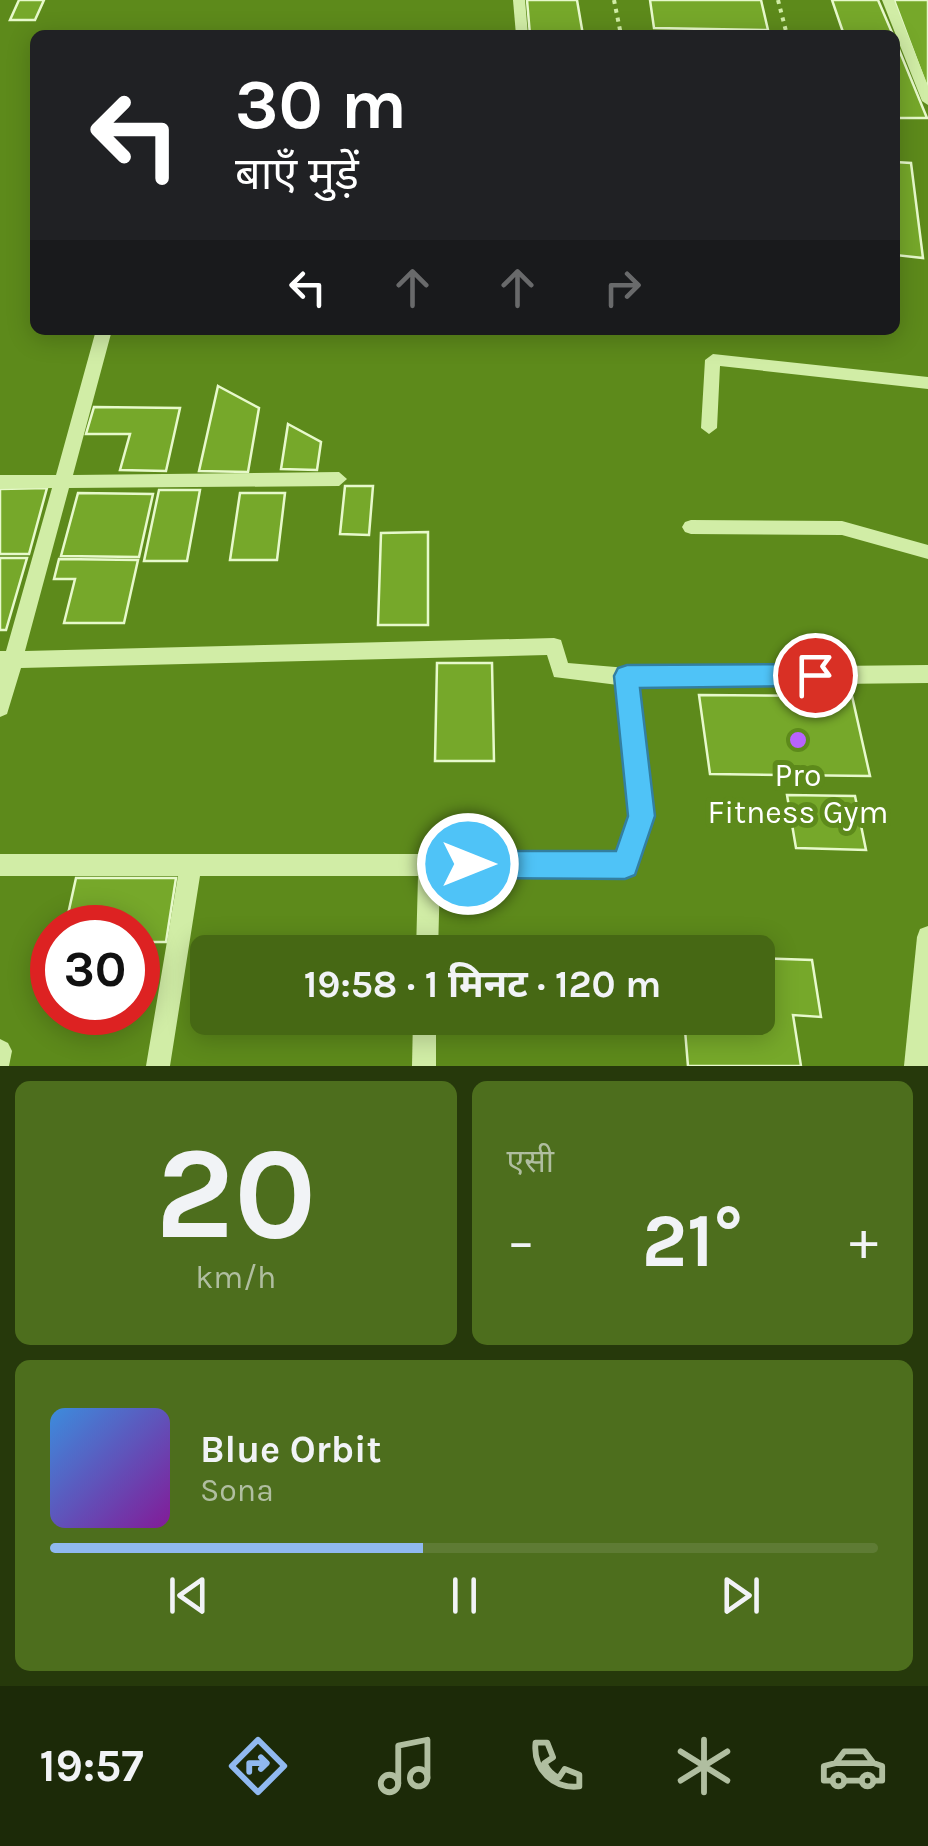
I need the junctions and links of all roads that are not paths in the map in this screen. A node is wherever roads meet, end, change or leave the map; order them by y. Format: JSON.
{"nodes":[{"id":1,"x":519,"y":0,"type":"edge"},
{"id":2,"x":888,"y":0,"type":"edge"},
{"id":3,"x":522,"y":30,"type":"edge"},
{"id":4,"x":900,"y":30,"type":"edge"},
{"id":5,"x":900,"y":30,"type":"edge"},
{"id":6,"x":928,"y":101,"type":"edge"},
{"id":7,"x":103,"y":335,"type":"edge"},
{"id":8,"x":928,"y":384,"type":"edge"},
{"id":9,"x":708,"y":428,"type":"dead end"},
{"id":10,"x":339,"y":479,"type":"dead end"},
{"id":11,"x":0,"y":482,"type":"edge"},
{"id":12,"x":62,"y":483,"type":"junction"},
{"id":13,"x":691,"y":527,"type":"dead end"},
{"id":14,"x":928,"y":552,"type":"edge"},
{"id":15,"x":6,"y":660,"type":"edge"},
{"id":16,"x":928,"y":674,"type":"edge"},
{"id":17,"x":627,"y":676,"type":"junction"},
{"id":18,"x":0,"y":708,"type":"edge"},
{"id":19,"x":192,"y":863,"type":"junction"},
{"id":20,"x":428,"y":864,"type":"junction"},
{"id":21,"x":0,"y":865,"type":"edge"},
{"id":22,"x":427,"y":935,"type":"edge"},
{"id":23,"x":928,"y":937,"type":"edge"},
{"id":24,"x":425,"y":1035,"type":"edge"},
{"id":25,"x":0,"y":1051,"type":"edge"},
{"id":26,"x":0,"y":1059,"type":"edge"},
{"id":27,"x":158,"y":1066,"type":"edge"},
{"id":28,"x":424,"y":1066,"type":"edge"},
{"id":29,"x":916,"y":1066,"type":"edge"}],
"edges":[{"from":1,"to":3,"type":"street"},
{"from":2,"to":4,"type":"street"},
{"from":5,"to":6,"type":"street"},
{"from":7,"to":12,"type":"street"},
{"from":8,"to":9,"type":"street"},
{"from":10,"to":12,"type":"street"},
{"from":11,"to":12,"type":"street"},
{"from":12,"to":15,"type":"street"},
{"from":13,"to":14,"type":"street"},
{"from":15,"to":17,"type":"street"},
{"from":15,"to":18,"type":"street"},
{"from":16,"to":17,"type":"street"},
{"from":17,"to":20,"type":"street"},
{"from":19,"to":20,"type":"street"},
{"from":19,"to":21,"type":"street"},
{"from":19,"to":27,"type":"street"},
{"from":20,"to":22,"type":"street"},
{"from":23,"to":29,"type":"street"},
{"from":24,"to":28,"type":"street"},
{"from":25,"to":26,"type":"street"}]}
